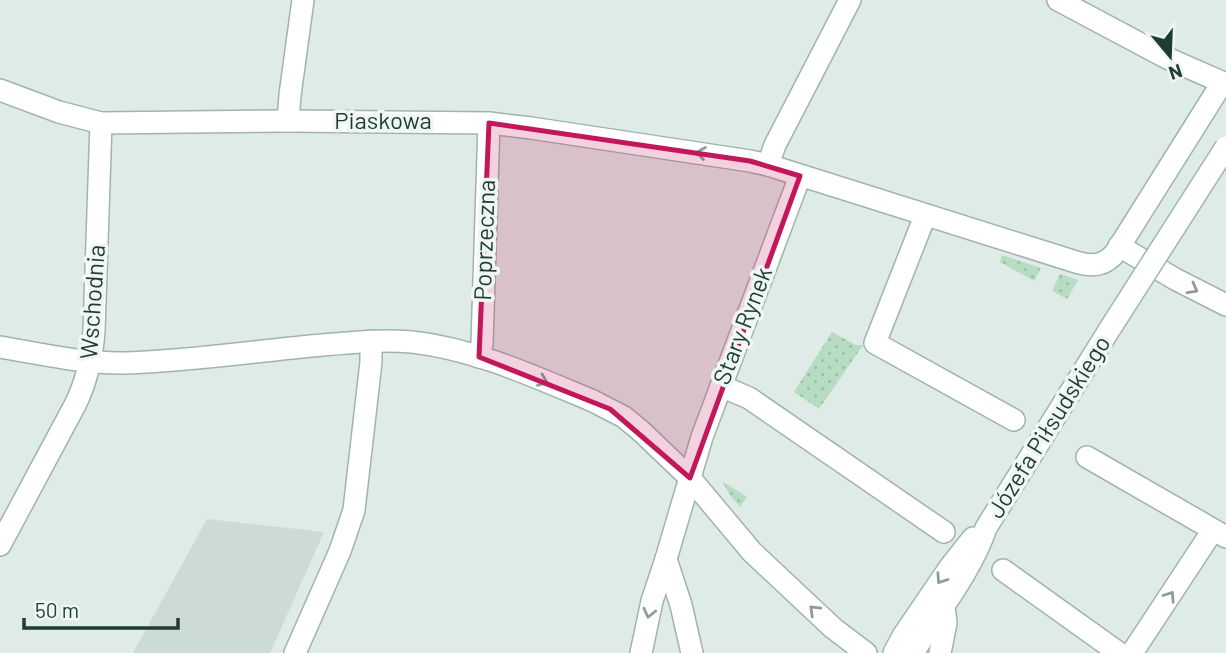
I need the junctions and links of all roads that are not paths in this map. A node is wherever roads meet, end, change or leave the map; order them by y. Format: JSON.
{"nodes":[{"id":1,"x":303,"y":0,"type":"edge"},
{"id":2,"x":850,"y":0,"type":"edge"},
{"id":3,"x":1058,"y":0,"type":"edge"},
{"id":4,"x":1224,"y":84,"type":"edge"},
{"id":5,"x":0,"y":90,"type":"edge"},
{"id":6,"x":288,"y":121,"type":"junction"},
{"id":7,"x":101,"y":122,"type":"junction"},
{"id":8,"x":489,"y":123,"type":"junction"},
{"id":9,"x":1226,"y":147,"type":"edge"},
{"id":10,"x":768,"y":165,"type":"junction"},
{"id":11,"x":800,"y":176,"type":"junction"},
{"id":12,"x":932,"y":218,"type":"junction"},
{"id":13,"x":1119,"y":246,"type":"junction"},
{"id":14,"x":1226,"y":306,"type":"edge"},
{"id":15,"x":370,"y":341,"type":"junction"},
{"id":16,"x":0,"y":347,"type":"edge"},
{"id":17,"x":479,"y":357,"type":"junction"},
{"id":18,"x":91,"y":362,"type":"junction"},
{"id":19,"x":720,"y":386,"type":"junction"},
{"id":20,"x":1014,"y":420,"type":"dead end"},
{"id":21,"x":1087,"y":457,"type":"dead end"},
{"id":22,"x":690,"y":478,"type":"junction"},
{"id":23,"x":986,"y":528,"type":"junction"},
{"id":24,"x":944,"y":532,"type":"dead end"},
{"id":25,"x":1220,"y":533,"type":"edge"},
{"id":26,"x":0,"y":545,"type":"edge"},
{"id":27,"x":666,"y":559,"type":"junction"},
{"id":28,"x":1003,"y":570,"type":"dead end"},
{"id":29,"x":944,"y":606,"type":"junction"},
{"id":30,"x":295,"y":653,"type":"edge"},
{"id":31,"x":641,"y":653,"type":"edge"},
{"id":32,"x":692,"y":653,"type":"edge"},
{"id":33,"x":866,"y":653,"type":"edge"},
{"id":34,"x":894,"y":653,"type":"edge"},
{"id":35,"x":913,"y":653,"type":"edge"},
{"id":36,"x":940,"y":653,"type":"edge"},
{"id":37,"x":1119,"y":653,"type":"edge"},
{"id":38,"x":1132,"y":653,"type":"edge"}],
"edges":[{"from":1,"to":6,"type":"street"},
{"from":2,"to":10,"type":"street"},
{"from":3,"to":4,"type":"street"},
{"from":4,"to":13,"type":"street"},
{"from":5,"to":7,"type":"street","name":"Piaskowa"},
{"from":6,"to":7,"type":"street","name":"Piaskowa"},
{"from":6,"to":8,"type":"street","name":"Piaskowa"},
{"from":7,"to":18,"type":"street","name":"Wschodnia"},
{"from":10,"to":8,"type":"street","name":"Piaskowa","one_way":true},
{"from":8,"to":17,"type":"street","name":"Poprzeczna"},
{"from":9,"to":23,"type":"street","name":"Józefa Piłsudskiego","bridge":true},
{"from":10,"to":11,"type":"street"},
{"from":11,"to":12,"type":"street"},
{"from":11,"to":19,"type":"street","name":"Stary Rynek"},
{"from":12,"to":13,"type":"street"},
{"from":12,"to":20,"type":"street"},
{"from":13,"to":14,"type":"street","one_way":true},
{"from":15,"to":17,"type":"street"},
{"from":15,"to":18,"type":"street"},
{"from":15,"to":30,"type":"street"},
{"from":16,"to":18,"type":"street"},
{"from":17,"to":22,"type":"street","one_way":true},
{"from":18,"to":26,"type":"street","name":"Wschodnia"},
{"from":19,"to":22,"type":"street","name":"Stary Rynek"},
{"from":19,"to":24,"type":"street"},
{"from":21,"to":25,"type":"street"},
{"from":22,"to":27,"type":"street","name":"Stary Rynek"},
{"from":33,"to":22,"type":"street","one_way":true},
{"from":23,"to":29,"type":"street","name":"Józefa Piłsudskiego"},
{"from":23,"to":34,"type":"street","name":"Józefa Piłsudskiego","one_way":true},
{"from":38,"to":25,"type":"street","one_way":true},
{"from":27,"to":31,"type":"street","name":"Stary Rynek","one_way":true},
{"from":27,"to":32,"type":"street"},
{"from":28,"to":37,"type":"street"},
{"from":29,"to":35,"type":"street","name":"Józefa Piłsudskiego"},
{"from":29,"to":36,"type":"street"}]}
